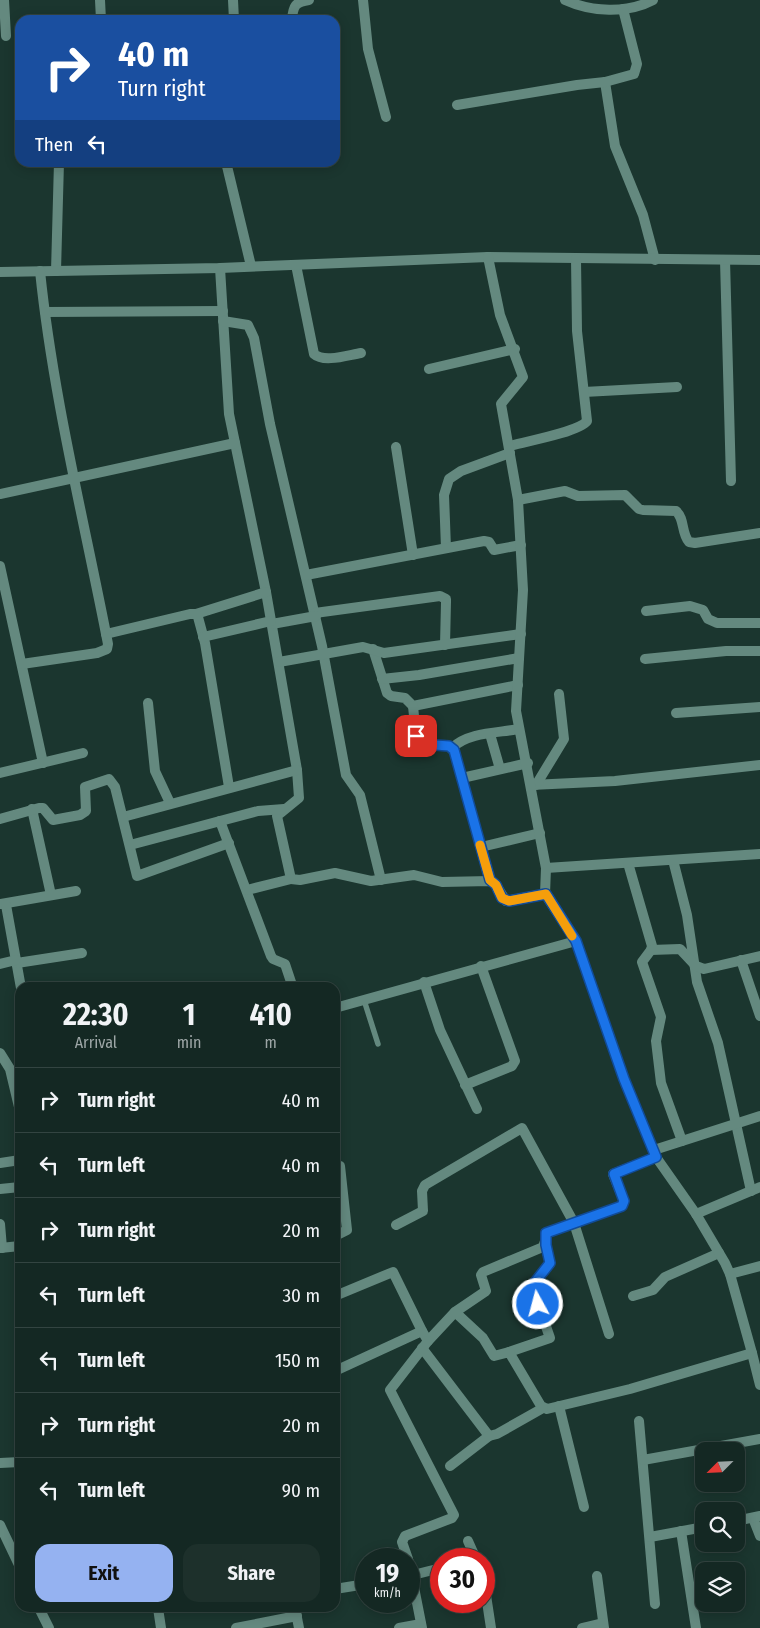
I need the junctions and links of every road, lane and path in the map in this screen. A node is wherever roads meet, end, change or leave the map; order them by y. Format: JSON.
{"nodes":[{"id":1,"x":4,"y":0,"type":"edge"},
{"id":2,"x":100,"y":0,"type":"edge"},
{"id":3,"x":233,"y":0,"type":"edge"},
{"id":4,"x":309,"y":0,"type":"edge"},
{"id":5,"x":363,"y":0,"type":"edge"},
{"id":6,"x":565,"y":0,"type":"edge"},
{"id":7,"x":653,"y":0,"type":"edge"},
{"id":8,"x":623,"y":9,"type":"junction"},
{"id":9,"x":101,"y":15,"type":"edge"},
{"id":10,"x":234,"y":15,"type":"edge"},
{"id":11,"x":293,"y":15,"type":"edge"},
{"id":12,"x":6,"y":36,"type":"dead end"},
{"id":13,"x":605,"y":82,"type":"junction"},
{"id":14,"x":456,"y":105,"type":"dead end"},
{"id":15,"x":386,"y":117,"type":"dead end"},
{"id":16,"x":59,"y":167,"type":"edge"},
{"id":17,"x":227,"y":167,"type":"edge"},
{"id":18,"x":488,"y":257,"type":"junction"},
{"id":19,"x":576,"y":259,"type":"junction"},
{"id":20,"x":655,"y":260,"type":"junction"},
{"id":21,"x":725,"y":260,"type":"junction"},
{"id":22,"x":760,"y":260,"type":"edge"},
{"id":23,"x":0,"y":263,"type":"edge"},
{"id":24,"x":296,"y":265,"type":"junction"},
{"id":25,"x":251,"y":266,"type":"junction"},
{"id":26,"x":220,"y":268,"type":"junction"},
{"id":27,"x":40,"y":271,"type":"junction"},
{"id":28,"x":56,"y":271,"type":"junction"},
{"id":29,"x":0,"y":272,"type":"edge"},
{"id":30,"x":44,"y":312,"type":"junction"},
{"id":31,"x":223,"y":316,"type":"junction"},
{"id":32,"x":515,"y":349,"type":"junction"},
{"id":33,"x":361,"y":353,"type":"dead end"},
{"id":34,"x":429,"y":368,"type":"dead end"},
{"id":35,"x":677,"y":386,"type":"dead end"},
{"id":36,"x":584,"y":392,"type":"junction"},
{"id":37,"x":235,"y":443,"type":"junction"},
{"id":38,"x":396,"y":447,"type":"dead end"},
{"id":39,"x":509,"y":450,"type":"junction"},
{"id":40,"x":74,"y":478,"type":"junction"},
{"id":41,"x":730,"y":481,"type":"dead end"},
{"id":42,"x":0,"y":494,"type":"edge"},
{"id":43,"x":518,"y":500,"type":"junction"},
{"id":44,"x":760,"y":533,"type":"edge"},
{"id":45,"x":521,"y":545,"type":"junction"},
{"id":46,"x":446,"y":548,"type":"junction"},
{"id":47,"x":413,"y":555,"type":"junction"},
{"id":48,"x":0,"y":566,"type":"edge"},
{"id":49,"x":306,"y":575,"type":"junction"},
{"id":50,"x":266,"y":592,"type":"junction"},
{"id":51,"x":646,"y":611,"type":"dead end"},
{"id":52,"x":196,"y":614,"type":"junction"},
{"id":53,"x":315,"y":614,"type":"junction"},
{"id":54,"x":272,"y":623,"type":"junction"},
{"id":55,"x":760,"y":623,"type":"edge"},
{"id":56,"x":106,"y":634,"type":"junction"},
{"id":57,"x":521,"y":634,"type":"junction"},
{"id":58,"x":203,"y":637,"type":"junction"},
{"id":59,"x":445,"y":645,"type":"junction"},
{"id":60,"x":373,"y":649,"type":"junction"},
{"id":61,"x":760,"y":651,"type":"edge"},
{"id":62,"x":324,"y":654,"type":"junction"},
{"id":63,"x":519,"y":658,"type":"junction"},
{"id":64,"x":645,"y":659,"type":"dead end"},
{"id":65,"x":279,"y":662,"type":"junction"},
{"id":66,"x":22,"y":664,"type":"junction"},
{"id":67,"x":382,"y":679,"type":"junction"},
{"id":68,"x":518,"y":685,"type":"junction"},
{"id":69,"x":559,"y":694,"type":"dead end"},
{"id":70,"x":148,"y":703,"type":"dead end"},
{"id":71,"x":413,"y":706,"type":"junction"},
{"id":72,"x":760,"y":707,"type":"edge"},
{"id":73,"x":676,"y":713,"type":"dead end"},
{"id":74,"x":519,"y":729,"type":"junction"},
{"id":75,"x":490,"y":734,"type":"junction"},
{"id":76,"x":452,"y":748,"type":"junction"},
{"id":77,"x":83,"y":754,"type":"dead end"},
{"id":78,"x":43,"y":763,"type":"junction"},
{"id":79,"x":528,"y":763,"type":"junction"},
{"id":80,"x":760,"y":765,"type":"edge"},
{"id":81,"x":500,"y":769,"type":"junction"},
{"id":82,"x":296,"y":770,"type":"junction"},
{"id":83,"x":0,"y":773,"type":"edge"},
{"id":84,"x":462,"y":778,"type":"junction"},
{"id":85,"x":534,"y":785,"type":"junction"},
{"id":86,"x":229,"y":787,"type":"junction"},
{"id":87,"x":170,"y":803,"type":"junction"},
{"id":88,"x":32,"y":809,"type":"junction"},
{"id":89,"x":284,"y":809,"type":"junction"},
{"id":90,"x":122,"y":817,"type":"junction"},
{"id":91,"x":0,"y":819,"type":"edge"},
{"id":92,"x":220,"y":821,"type":"junction"},
{"id":93,"x":540,"y":833,"type":"junction"},
{"id":94,"x":229,"y":843,"type":"junction"},
{"id":95,"x":130,"y":845,"type":"junction"},
{"id":96,"x":481,"y":847,"type":"junction"},
{"id":97,"x":760,"y":854,"type":"edge"},
{"id":98,"x":673,"y":860,"type":"junction"},
{"id":99,"x":628,"y":863,"type":"junction"},
{"id":100,"x":546,"y":868,"type":"junction"},
{"id":101,"x":292,"y":879,"type":"junction"},
{"id":102,"x":381,"y":880,"type":"junction"},
{"id":103,"x":490,"y":880,"type":"junction"},
{"id":104,"x":247,"y":890,"type":"junction"},
{"id":105,"x":76,"y":891,"type":"dead end"},
{"id":106,"x":546,"y":894,"type":"junction"},
{"id":107,"x":51,"y":895,"type":"junction"},
{"id":108,"x":3,"y":904,"type":"edge"},
{"id":109,"x":576,"y":941,"type":"junction"},
{"id":110,"x":652,"y":950,"type":"junction"},
{"id":111,"x":82,"y":953,"type":"dead end"},
{"id":112,"x":760,"y":956,"type":"edge"},
{"id":113,"x":741,"y":960,"type":"junction"},
{"id":114,"x":16,"y":961,"type":"junction"},
{"id":115,"x":0,"y":964,"type":"edge"},
{"id":116,"x":481,"y":966,"type":"junction"},
{"id":117,"x":696,"y":966,"type":"junction"},
{"id":118,"x":20,"y":982,"type":"edge"},
{"id":119,"x":291,"y":982,"type":"edge"},
{"id":120,"x":424,"y":982,"type":"junction"},
{"id":121,"x":364,"y":1000,"type":"junction"},
{"id":122,"x":340,"y":1007,"type":"edge"},
{"id":123,"x":760,"y":1016,"type":"edge"},
{"id":124,"x":378,"y":1044,"type":"dead end"},
{"id":125,"x":0,"y":1053,"type":"edge"},
{"id":126,"x":465,"y":1085,"type":"junction"},
{"id":127,"x":15,"y":1090,"type":"edge"},
{"id":128,"x":477,"y":1109,"type":"dead end"},
{"id":129,"x":760,"y":1116,"type":"edge"},
{"id":130,"x":738,"y":1125,"type":"junction"},
{"id":131,"x":682,"y":1141,"type":"junction"},
{"id":132,"x":655,"y":1153,"type":"junction"},
{"id":133,"x":15,"y":1161,"type":"edge"},
{"id":134,"x":0,"y":1163,"type":"edge"},
{"id":135,"x":340,"y":1166,"type":"dead end"},
{"id":136,"x":15,"y":1187,"type":"edge"},
{"id":137,"x":0,"y":1188,"type":"edge"},
{"id":138,"x":756,"y":1189,"type":"edge"},
{"id":139,"x":696,"y":1214,"type":"junction"},
{"id":140,"x":574,"y":1223,"type":"junction"},
{"id":141,"x":0,"y":1224,"type":"edge"},
{"id":142,"x":396,"y":1225,"type":"dead end"},
{"id":143,"x":340,"y":1234,"type":"edge"},
{"id":144,"x":546,"y":1245,"type":"junction"},
{"id":145,"x":15,"y":1247,"type":"edge"},
{"id":146,"x":1,"y":1248,"type":"edge"},
{"id":147,"x":718,"y":1253,"type":"junction"},
{"id":148,"x":760,"y":1266,"type":"edge"},
{"id":149,"x":730,"y":1274,"type":"junction"},
{"id":150,"x":340,"y":1294,"type":"edge"},
{"id":151,"x":633,"y":1296,"type":"dead end"},
{"id":152,"x":455,"y":1312,"type":"junction"},
{"id":153,"x":422,"y":1331,"type":"junction"},
{"id":154,"x":610,"y":1334,"type":"dead end"},
{"id":155,"x":425,"y":1345,"type":"junction"},
{"id":156,"x":509,"y":1352,"type":"junction"},
{"id":157,"x":752,"y":1353,"type":"junction"},
{"id":158,"x":340,"y":1369,"type":"edge"},
{"id":159,"x":760,"y":1385,"type":"edge"},
{"id":160,"x":559,"y":1406,"type":"junction"},
{"id":161,"x":543,"y":1408,"type":"junction"},
{"id":162,"x":639,"y":1421,"type":"dead end"},
{"id":163,"x":489,"y":1436,"type":"junction"},
{"id":164,"x":760,"y":1439,"type":"edge"},
{"id":165,"x":643,"y":1460,"type":"junction"},
{"id":166,"x":15,"y":1462,"type":"edge"},
{"id":167,"x":0,"y":1464,"type":"edge"},
{"id":168,"x":450,"y":1466,"type":"dead end"},
{"id":169,"x":584,"y":1507,"type":"dead end"},
{"id":170,"x":756,"y":1517,"type":"edge"},
{"id":171,"x":0,"y":1525,"type":"edge"},
{"id":172,"x":695,"y":1529,"type":"edge"},
{"id":173,"x":681,"y":1531,"type":"junction"},
{"id":174,"x":760,"y":1536,"type":"edge"},
{"id":175,"x":650,"y":1537,"type":"junction"},
{"id":176,"x":468,"y":1541,"type":"dead end"},
{"id":177,"x":404,"y":1548,"type":"edge"},
{"id":178,"x":471,"y":1548,"type":"edge"},
{"id":179,"x":15,"y":1556,"type":"edge"},
{"id":180,"x":598,"y":1576,"type":"dead end"},
{"id":181,"x":355,"y":1586,"type":"edge"},
{"id":182,"x":340,"y":1588,"type":"edge"},
{"id":183,"x":655,"y":1604,"type":"dead end"},
{"id":184,"x":41,"y":1612,"type":"edge"},
{"id":185,"x":159,"y":1612,"type":"edge"},
{"id":186,"x":296,"y":1612,"type":"edge"},
{"id":187,"x":419,"y":1613,"type":"edge"},
{"id":188,"x":489,"y":1613,"type":"edge"},
{"id":189,"x":422,"y":1626,"type":"edge"},
{"id":190,"x":604,"y":1626,"type":"edge"},
{"id":191,"x":48,"y":1628,"type":"edge"},
{"id":192,"x":161,"y":1628,"type":"edge"},
{"id":193,"x":236,"y":1628,"type":"edge"},
{"id":194,"x":299,"y":1628,"type":"edge"},
{"id":195,"x":399,"y":1628,"type":"edge"},
{"id":196,"x":491,"y":1628,"type":"edge"},
{"id":197,"x":582,"y":1628,"type":"edge"},
{"id":198,"x":696,"y":1628,"type":"edge"}],
"edges":[{"from":1,"to":12,"type":"street"},
{"from":2,"to":9,"type":"street"},
{"from":3,"to":10,"type":"street"},
{"from":4,"to":11,"type":"street"},
{"from":5,"to":15,"type":"street"},
{"from":6,"to":8,"type":"street"},
{"from":7,"to":8,"type":"street"},
{"from":8,"to":13,"type":"street"},
{"from":13,"to":14,"type":"street"},
{"from":13,"to":20,"type":"street"},
{"from":16,"to":28,"type":"street"},
{"from":17,"to":25,"type":"street"},
{"from":18,"to":19,"type":"street"},
{"from":18,"to":24,"type":"street"},
{"from":18,"to":32,"type":"street"},
{"from":19,"to":20,"type":"street"},
{"from":19,"to":36,"type":"street"},
{"from":20,"to":21,"type":"street"},
{"from":21,"to":22,"type":"street"},
{"from":21,"to":41,"type":"street"},
{"from":23,"to":29,"type":"street"},
{"from":24,"to":25,"type":"street"},
{"from":24,"to":33,"type":"street"},
{"from":25,"to":26,"type":"street"},
{"from":26,"to":28,"type":"street"},
{"from":26,"to":31,"type":"street"},
{"from":27,"to":28,"type":"street"},
{"from":27,"to":29,"type":"street"},
{"from":27,"to":30,"type":"street"},
{"from":30,"to":31,"type":"street"},
{"from":30,"to":40,"type":"street"},
{"from":31,"to":37,"type":"street"},
{"from":31,"to":49,"type":"street"},
{"from":32,"to":34,"type":"street"},
{"from":32,"to":39,"type":"street"},
{"from":35,"to":36,"type":"street"},
{"from":36,"to":39,"type":"street"},
{"from":37,"to":40,"type":"street"},
{"from":37,"to":50,"type":"street"},
{"from":38,"to":47,"type":"street"},
{"from":39,"to":43,"type":"street"},
{"from":39,"to":46,"type":"street"},
{"from":40,"to":42,"type":"street"},
{"from":40,"to":56,"type":"street"},
{"from":43,"to":44,"type":"street"},
{"from":43,"to":45,"type":"street"},
{"from":45,"to":46,"type":"street"},
{"from":45,"to":57,"type":"street"},
{"from":46,"to":47,"type":"street"},
{"from":47,"to":49,"type":"street"},
{"from":48,"to":66,"type":"street"},
{"from":49,"to":53,"type":"street"},
{"from":50,"to":52,"type":"street"},
{"from":50,"to":54,"type":"street"},
{"from":51,"to":55,"type":"street"},
{"from":52,"to":56,"type":"street"},
{"from":52,"to":58,"type":"street"},
{"from":53,"to":54,"type":"street"},
{"from":53,"to":59,"type":"street"},
{"from":53,"to":62,"type":"street"},
{"from":54,"to":58,"type":"street"},
{"from":54,"to":65,"type":"street"},
{"from":56,"to":66,"type":"street"},
{"from":57,"to":59,"type":"street"},
{"from":57,"to":63,"type":"street"},
{"from":58,"to":86,"type":"street"},
{"from":59,"to":60,"type":"street"},
{"from":60,"to":62,"type":"street"},
{"from":60,"to":67,"type":"street"},
{"from":61,"to":64,"type":"street"},
{"from":62,"to":65,"type":"street"},
{"from":62,"to":102,"type":"street"},
{"from":63,"to":67,"type":"street"},
{"from":63,"to":68,"type":"street"},
{"from":65,"to":82,"type":"street"},
{"from":66,"to":78,"type":"street"},
{"from":67,"to":71,"type":"street"},
{"from":68,"to":71,"type":"street"},
{"from":68,"to":74,"type":"street"},
{"from":69,"to":85,"type":"street"},
{"from":70,"to":87,"type":"street"},
{"from":71,"to":76,"type":"street"},
{"from":72,"to":73,"type":"street"},
{"from":74,"to":75,"type":"street"},
{"from":74,"to":79,"type":"street"},
{"from":75,"to":76,"type":"street"},
{"from":75,"to":81,"type":"street"},
{"from":76,"to":84,"type":"street"},
{"from":77,"to":78,"type":"street"},
{"from":78,"to":83,"type":"street"},
{"from":79,"to":81,"type":"street"},
{"from":79,"to":85,"type":"street"},
{"from":80,"to":85,"type":"street"},
{"from":81,"to":84,"type":"street"},
{"from":82,"to":86,"type":"street"},
{"from":82,"to":89,"type":"street"},
{"from":84,"to":96,"type":"street"},
{"from":85,"to":93,"type":"street"},
{"from":86,"to":87,"type":"street"},
{"from":87,"to":90,"type":"street"},
{"from":88,"to":90,"type":"street"},
{"from":88,"to":91,"type":"street"},
{"from":88,"to":107,"type":"street"},
{"from":89,"to":92,"type":"street"},
{"from":89,"to":101,"type":"street"},
{"from":90,"to":95,"type":"street"},
{"from":92,"to":94,"type":"street"},
{"from":92,"to":95,"type":"street"},
{"from":93,"to":96,"type":"street"},
{"from":93,"to":100,"type":"street"},
{"from":94,"to":95,"type":"street"},
{"from":94,"to":104,"type":"street"},
{"from":96,"to":103,"type":"street"},
{"from":97,"to":98,"type":"street"},
{"from":98,"to":99,"type":"street"},
{"from":98,"to":117,"type":"street"},
{"from":99,"to":100,"type":"street"},
{"from":99,"to":110,"type":"street"},
{"from":100,"to":106,"type":"street"},
{"from":101,"to":102,"type":"street"},
{"from":101,"to":104,"type":"street"},
{"from":102,"to":103,"type":"street"},
{"from":103,"to":106,"type":"street"},
{"from":104,"to":119,"type":"street"},
{"from":105,"to":107,"type":"street"},
{"from":106,"to":109,"type":"street"},
{"from":107,"to":108,"type":"street"},
{"from":108,"to":114,"type":"street"},
{"from":109,"to":116,"type":"street"},
{"from":109,"to":132,"type":"street"},
{"from":110,"to":117,"type":"street"},
{"from":110,"to":131,"type":"street"},
{"from":111,"to":114,"type":"street"},
{"from":112,"to":113,"type":"street"},
{"from":113,"to":117,"type":"street"},
{"from":113,"to":123,"type":"street"},
{"from":114,"to":115,"type":"street"},
{"from":114,"to":118,"type":"street"},
{"from":116,"to":120,"type":"street"},
{"from":116,"to":126,"type":"street"},
{"from":117,"to":130,"type":"street"},
{"from":120,"to":121,"type":"street"},
{"from":120,"to":126,"type":"street"},
{"from":121,"to":122,"type":"street"},
{"from":121,"to":124,"type":"lane"},
{"from":125,"to":127,"type":"street"},
{"from":126,"to":128,"type":"street"},
{"from":129,"to":130,"type":"street"},
{"from":130,"to":131,"type":"street"},
{"from":130,"to":138,"type":"street"},
{"from":131,"to":132,"type":"street"},
{"from":132,"to":139,"type":"street"},
{"from":132,"to":140,"type":"street"},
{"from":133,"to":134,"type":"street"},
{"from":135,"to":143,"type":"street"},
{"from":136,"to":137,"type":"street"},
{"from":138,"to":139,"type":"street"},
{"from":139,"to":147,"type":"street"},
{"from":140,"to":142,"type":"street"},
{"from":140,"to":144,"type":"street"},
{"from":140,"to":154,"type":"street"},
{"from":141,"to":146,"type":"street"},
{"from":144,"to":152,"type":"street"},
{"from":144,"to":156,"type":"street"},
{"from":145,"to":146,"type":"street"},
{"from":147,"to":149,"type":"street"},
{"from":147,"to":151,"type":"street"},
{"from":148,"to":149,"type":"street"},
{"from":149,"to":157,"type":"street"},
{"from":150,"to":153,"type":"street"},
{"from":152,"to":155,"type":"street"},
{"from":152,"to":156,"type":"street"},
{"from":153,"to":155,"type":"street"},
{"from":153,"to":158,"type":"street"},
{"from":155,"to":163,"type":"street"},
{"from":155,"to":177,"type":"street"},
{"from":156,"to":161,"type":"street"},
{"from":157,"to":159,"type":"street"},
{"from":157,"to":160,"type":"street"},
{"from":160,"to":161,"type":"street"},
{"from":160,"to":169,"type":"street"},
{"from":161,"to":163,"type":"street"},
{"from":162,"to":165,"type":"street"},
{"from":163,"to":168,"type":"street"},
{"from":164,"to":165,"type":"street"},
{"from":165,"to":175,"type":"street"},
{"from":166,"to":167,"type":"street"},
{"from":170,"to":174,"type":"street"},
{"from":171,"to":179,"type":"street"},
{"from":172,"to":173,"type":"street"},
{"from":173,"to":175,"type":"street"},
{"from":173,"to":198,"type":"street"},
{"from":175,"to":183,"type":"street"},
{"from":176,"to":178,"type":"street"},
{"from":180,"to":190,"type":"street"},
{"from":181,"to":182,"type":"street"},
{"from":184,"to":191,"type":"street"},
{"from":185,"to":192,"type":"street"},
{"from":186,"to":193,"type":"street"},
{"from":186,"to":194,"type":"street"},
{"from":187,"to":189,"type":"street"},
{"from":188,"to":196,"type":"street"},
{"from":189,"to":195,"type":"street"},
{"from":190,"to":197,"type":"street"}]}
